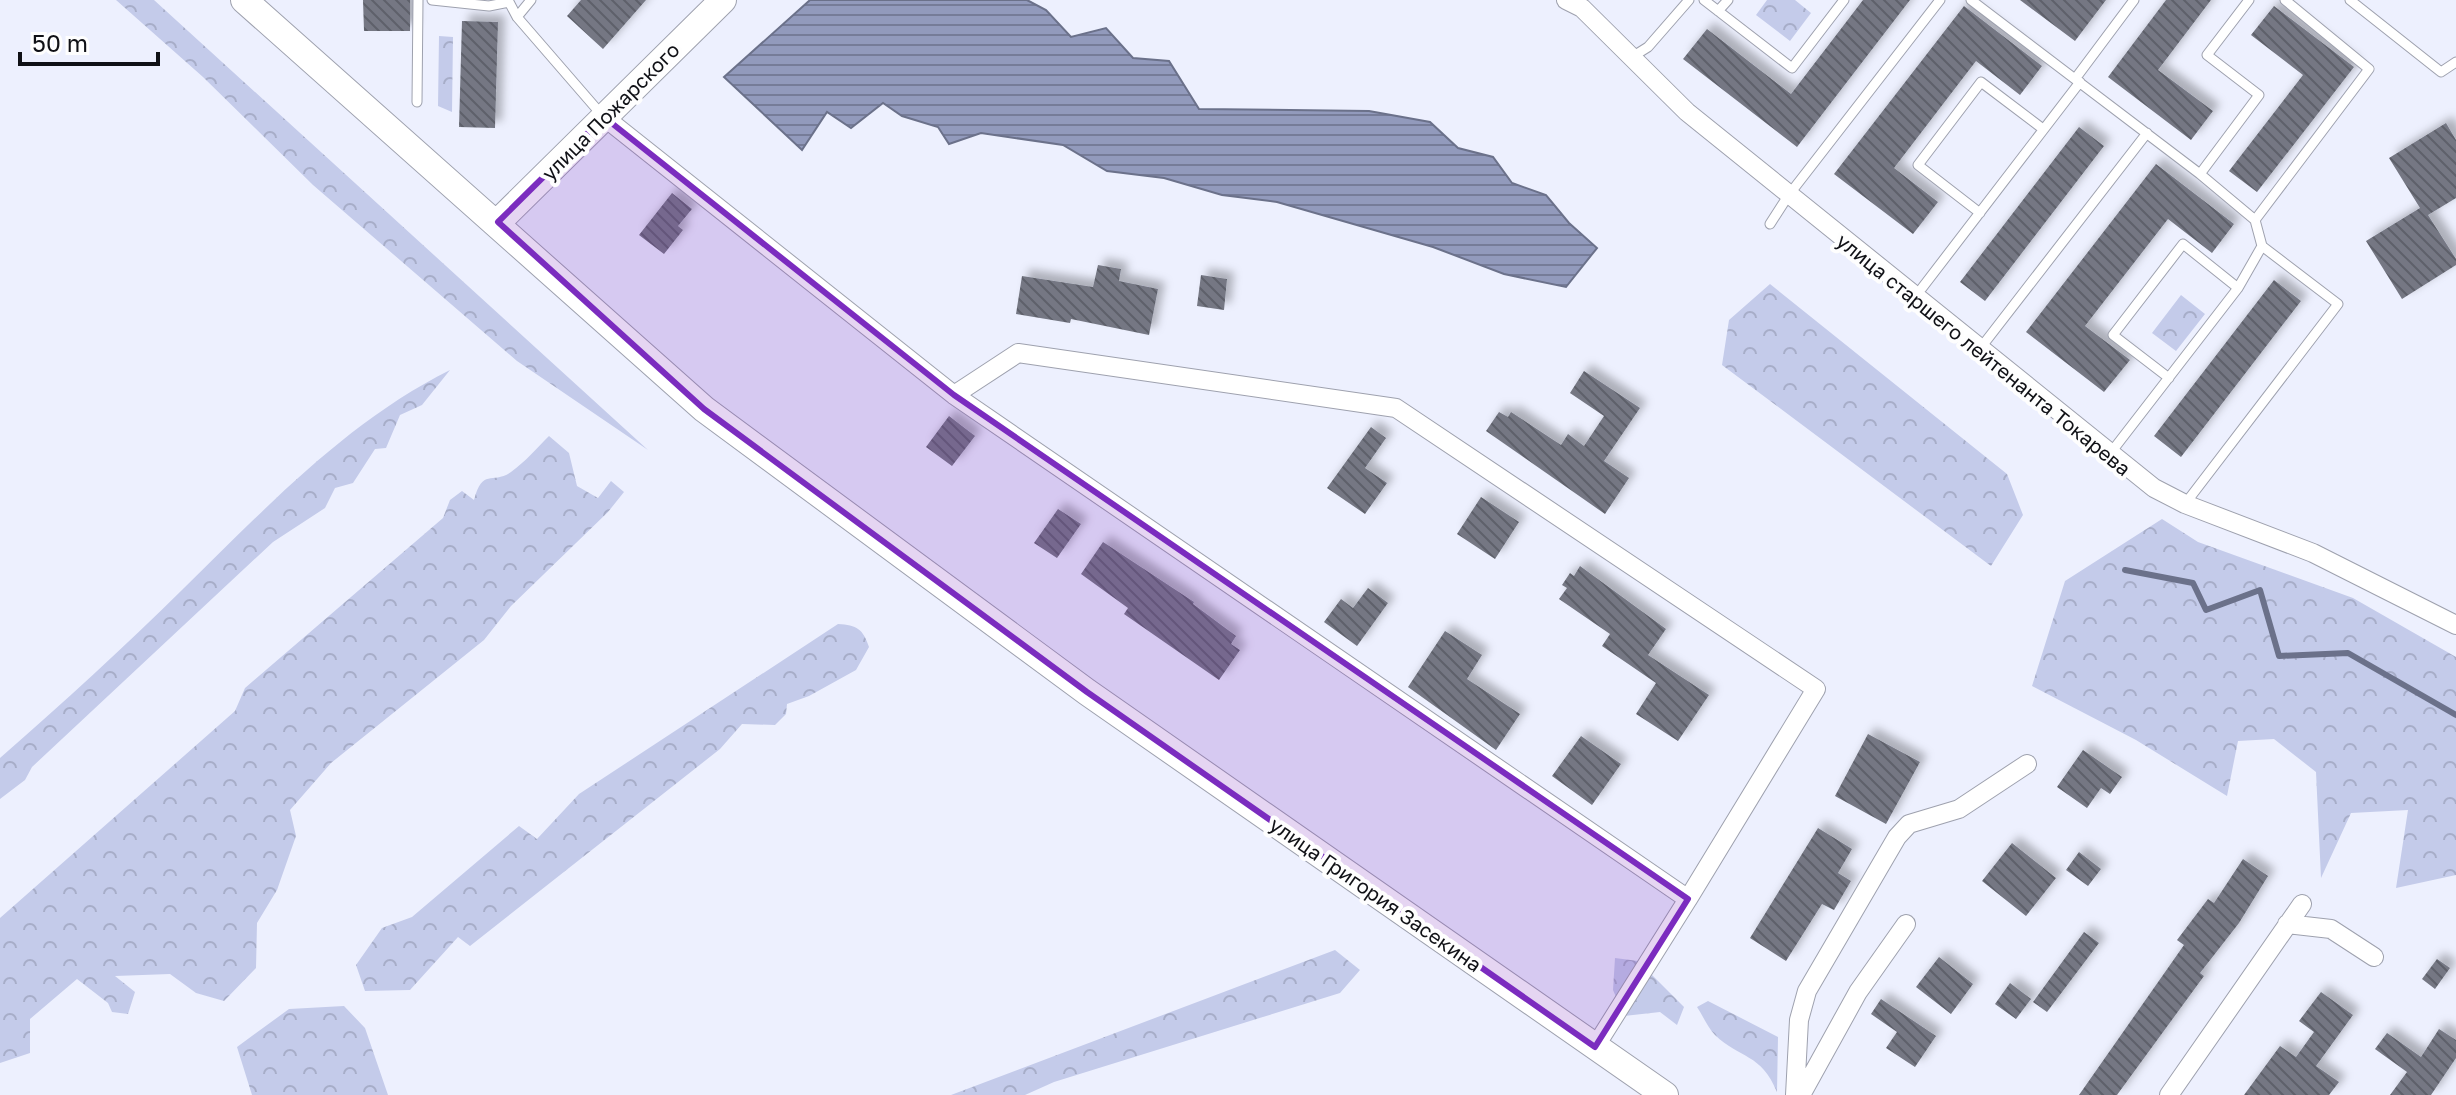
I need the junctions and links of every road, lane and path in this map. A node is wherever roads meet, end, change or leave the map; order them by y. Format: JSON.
{"nodes":[{"id":1,"x":244,"y":0,"type":"edge"},
{"id":2,"x":418,"y":0,"type":"edge"},
{"id":3,"x":432,"y":0,"type":"edge"},
{"id":4,"x":531,"y":0,"type":"edge"},
{"id":5,"x":723,"y":0,"type":"edge"},
{"id":6,"x":1689,"y":0,"type":"edge"},
{"id":7,"x":1704,"y":0,"type":"edge"},
{"id":8,"x":1728,"y":0,"type":"edge"},
{"id":9,"x":1844,"y":0,"type":"edge"},
{"id":10,"x":1940,"y":0,"type":"edge"},
{"id":11,"x":1971,"y":0,"type":"edge"},
{"id":12,"x":2134,"y":0,"type":"edge"},
{"id":13,"x":2249,"y":0,"type":"edge"},
{"id":14,"x":2285,"y":0,"type":"edge"},
{"id":15,"x":2350,"y":0,"type":"edge"},
{"id":16,"x":508,"y":1,"type":"edge"},
{"id":17,"x":1580,"y":3,"type":"edge"},
{"id":18,"x":1718,"y":11,"type":"junction"},
{"id":19,"x":517,"y":17,"type":"junction"},
{"id":20,"x":1632,"y":57,"type":"junction"},
{"id":21,"x":2456,"y":62,"type":"edge"},
{"id":22,"x":2077,"y":80,"type":"junction"},
{"id":23,"x":417,"y":102,"type":"dead end"},
{"id":24,"x":604,"y":117,"type":"junction"},
{"id":25,"x":2043,"y":129,"type":"junction"},
{"id":26,"x":2147,"y":133,"type":"junction"},
{"id":27,"x":2200,"y":174,"type":"junction"},
{"id":28,"x":1788,"y":196,"type":"junction"},
{"id":29,"x":1980,"y":213,"type":"junction"},
{"id":30,"x":2255,"y":220,"type":"junction"},
{"id":31,"x":498,"y":222,"type":"junction"},
{"id":32,"x":1770,"y":224,"type":"dead end"},
{"id":33,"x":2262,"y":246,"type":"junction"},
{"id":34,"x":1922,"y":288,"type":"dead end"},
{"id":35,"x":2238,"y":288,"type":"junction"},
{"id":36,"x":1979,"y":350,"type":"junction"},
{"id":37,"x":2169,"y":378,"type":"junction"},
{"id":38,"x":954,"y":395,"type":"junction"},
{"id":39,"x":2109,"y":455,"type":"junction"},
{"id":40,"x":2182,"y":498,"type":"junction"},
{"id":41,"x":2456,"y":625,"type":"edge"},
{"id":42,"x":2027,"y":764,"type":"dead end"},
{"id":43,"x":1688,"y":899,"type":"junction"},
{"id":44,"x":2302,"y":904,"type":"dead end"},
{"id":45,"x":1906,"y":924,"type":"dead end"},
{"id":46,"x":2287,"y":924,"type":"junction"},
{"id":47,"x":2374,"y":957,"type":"dead end"},
{"id":48,"x":1595,"y":1047,"type":"junction"},
{"id":49,"x":1665,"y":1095,"type":"edge"},
{"id":50,"x":1795,"y":1095,"type":"edge"},
{"id":51,"x":1801,"y":1095,"type":"edge"},
{"id":52,"x":2169,"y":1095,"type":"edge"}],
"edges":[{"from":1,"to":31,"type":"main road","name":"улица Григория Засекина"},
{"from":2,"to":23,"type":"lane"},
{"from":3,"to":16,"type":"lane"},
{"from":4,"to":19,"type":"lane"},
{"from":5,"to":24,"type":"main road","name":"улица Пожарского"},
{"from":6,"to":20,"type":"lane"},
{"from":7,"to":18,"type":"lane"},
{"from":8,"to":18,"type":"lane"},
{"from":9,"to":18,"type":"lane"},
{"from":10,"to":28,"type":"lane"},
{"from":11,"to":22,"type":"lane"},
{"from":12,"to":22,"type":"lane"},
{"from":13,"to":27,"type":"lane"},
{"from":14,"to":30,"type":"lane"},
{"from":15,"to":21,"type":"lane"},
{"from":16,"to":19,"type":"lane"},
{"from":17,"to":20,"type":"street","name":"улица старшего лейтенанта Токарева"},
{"from":19,"to":24,"type":"lane"},
{"from":20,"to":28,"type":"street","name":"улица старшего лейтенанта Токарева"},
{"from":22,"to":25,"type":"lane"},
{"from":22,"to":26,"type":"lane"},
{"from":24,"to":31,"type":"main road","name":"улица Пожарского"},
{"from":24,"to":38,"type":"street"},
{"from":25,"to":29,"type":"lane"},
{"from":25,"to":29,"type":"lane"},
{"from":26,"to":27,"type":"lane"},
{"from":26,"to":36,"type":"lane"},
{"from":27,"to":30,"type":"lane"},
{"from":28,"to":32,"type":"lane"},
{"from":28,"to":36,"type":"street","name":"улица старшего лейтенанта Токарева"},
{"from":29,"to":34,"type":"lane"},
{"from":30,"to":33,"type":"lane"},
{"from":31,"to":48,"type":"main road","name":"улица Григория Засекина"},
{"from":33,"to":35,"type":"lane"},
{"from":33,"to":40,"type":"lane"},
{"from":35,"to":37,"type":"lane"},
{"from":35,"to":37,"type":"lane"},
{"from":36,"to":39,"type":"street","name":"улица старшего лейтенанта Токарева"},
{"from":37,"to":39,"type":"lane"},
{"from":38,"to":43,"type":"street"},
{"from":38,"to":43,"type":"street"},
{"from":39,"to":40,"type":"street","name":"улица старшего лейтенанта Токарева"},
{"from":40,"to":41,"type":"street","name":"улица старшего лейтенанта Токарева"},
{"from":42,"to":50,"type":"street"},
{"from":43,"to":48,"type":"street"},
{"from":44,"to":46,"type":"street"},
{"from":45,"to":51,"type":"street"},
{"from":46,"to":47,"type":"street"},
{"from":46,"to":52,"type":"street"},
{"from":48,"to":49,"type":"main road","name":"улица Григория Засекина"}]}
